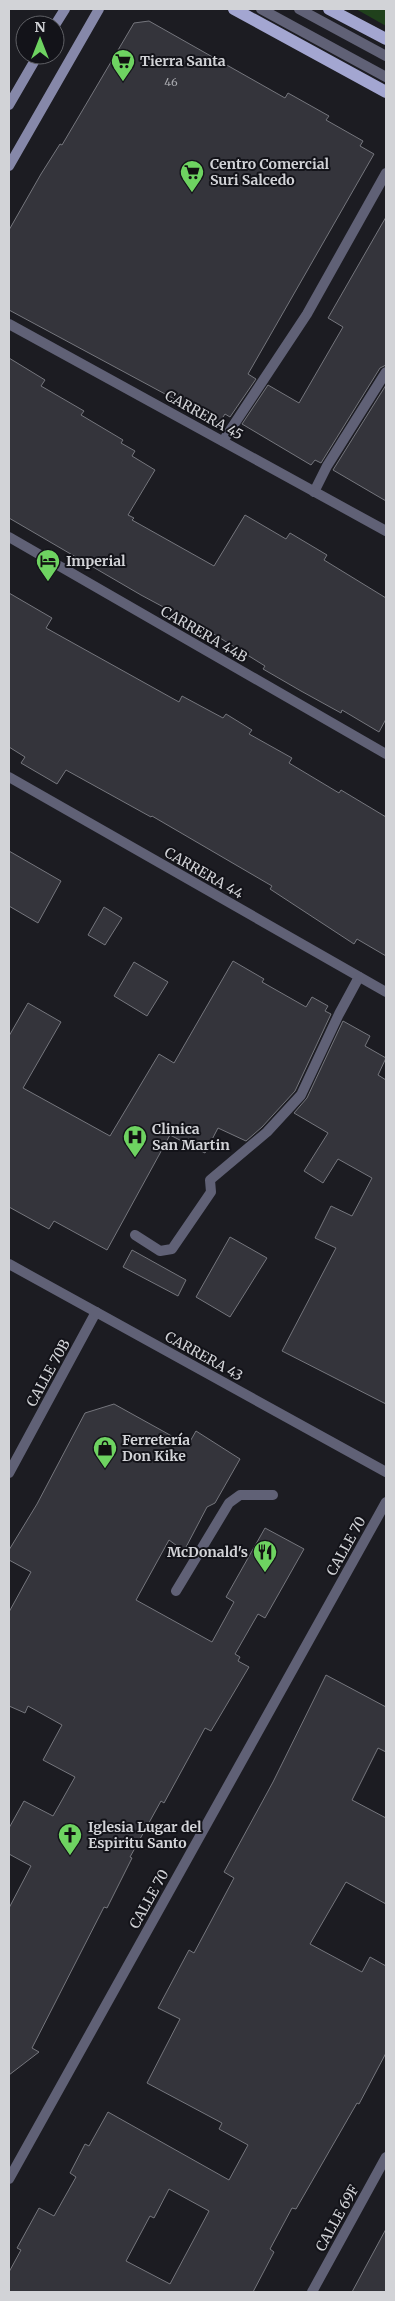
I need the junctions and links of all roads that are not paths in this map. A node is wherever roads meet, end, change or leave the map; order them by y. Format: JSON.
{"nodes":[{"id":1,"x":99,"y":9,"type":"edge"},
{"id":2,"x":234,"y":9,"type":"edge"},
{"id":3,"x":261,"y":9,"type":"edge"},
{"id":4,"x":299,"y":9,"type":"edge"},
{"id":5,"x":329,"y":9,"type":"edge"},
{"id":6,"x":386,"y":39,"type":"edge"},
{"id":7,"x":386,"y":56,"type":"edge"},
{"id":8,"x":32,"y":65,"type":"edge"},
{"id":9,"x":386,"y":78,"type":"edge"},
{"id":10,"x":386,"y":92,"type":"edge"},
{"id":11,"x":9,"y":105,"type":"edge"},
{"id":12,"x":9,"y":166,"type":"edge"},
{"id":13,"x":386,"y":173,"type":"edge"},
{"id":14,"x":9,"y":324,"type":"edge"},
{"id":15,"x":386,"y":372,"type":"edge"},
{"id":16,"x":223,"y":441,"type":"junction"},
{"id":17,"x":314,"y":492,"type":"junction"},
{"id":18,"x":386,"y":531,"type":"edge"},
{"id":19,"x":9,"y":537,"type":"edge"},
{"id":20,"x":386,"y":754,"type":"edge"},
{"id":21,"x":9,"y":777,"type":"edge"},
{"id":22,"x":359,"y":977,"type":"junction"},
{"id":23,"x":386,"y":992,"type":"edge"},
{"id":24,"x":135,"y":1236,"type":"dead end"},
{"id":25,"x":9,"y":1264,"type":"edge"},
{"id":26,"x":96,"y":1312,"type":"junction"},
{"id":27,"x":386,"y":1472,"type":"edge"},
{"id":28,"x":9,"y":1473,"type":"edge"},
{"id":29,"x":273,"y":1495,"type":"dead end"},
{"id":30,"x":386,"y":1502,"type":"edge"},
{"id":31,"x":176,"y":1591,"type":"dead end"},
{"id":32,"x":386,"y":2157,"type":"edge"},
{"id":33,"x":9,"y":2180,"type":"edge"},
{"id":34,"x":312,"y":2292,"type":"edge"}],
"edges":[{"from":1,"to":12,"type":"main road"},
{"from":2,"to":10,"type":"main road"},
{"from":3,"to":9,"type":"street"},
{"from":4,"to":7,"type":"street"},
{"from":5,"to":6,"type":"main road"},
{"from":8,"to":11,"type":"main road"},
{"from":13,"to":16,"type":"street"},
{"from":14,"to":16,"type":"street","name":"CARRERA 45"},
{"from":15,"to":17,"type":"street"},
{"from":16,"to":17,"type":"street","name":"CARRERA 45"},
{"from":17,"to":18,"type":"street","name":"CARRERA 45"},
{"from":19,"to":20,"type":"street","name":"CARRERA 44B"},
{"from":21,"to":22,"type":"street","name":"CARRERA 44"},
{"from":22,"to":23,"type":"street","name":"CARRERA 44"},
{"from":22,"to":24,"type":"street"},
{"from":25,"to":26,"type":"street","name":"CARRERA 43"},
{"from":26,"to":27,"type":"street","name":"CARRERA 43"},
{"from":26,"to":28,"type":"street","name":"CALLE 70B"},
{"from":29,"to":31,"type":"street"},
{"from":30,"to":33,"type":"street","name":"CALLE 70"},
{"from":32,"to":34,"type":"street","name":"CALLE 69F"}]}
